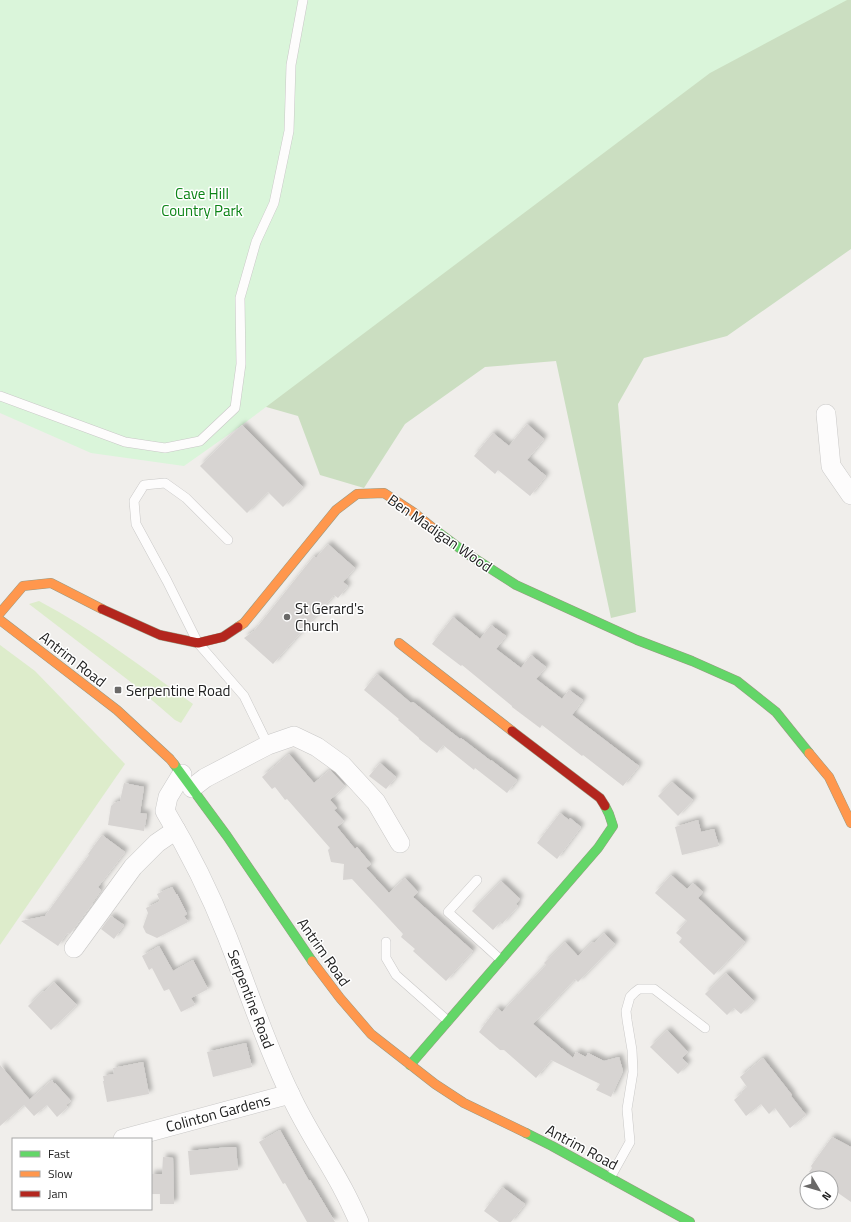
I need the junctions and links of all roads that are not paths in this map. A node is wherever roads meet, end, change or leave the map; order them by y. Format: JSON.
{"nodes":[{"id":1,"x":303,"y":0,"type":"edge"},
{"id":2,"x":0,"y":396,"type":"edge"},
{"id":3,"x":826,"y":414,"type":"dead end"},
{"id":4,"x":851,"y":495,"type":"edge"},
{"id":5,"x":228,"y":540,"type":"dead end"},
{"id":6,"x":0,"y":613,"type":"edge"},
{"id":7,"x":0,"y":620,"type":"edge"},
{"id":8,"x":198,"y":643,"type":"junction"},
{"id":9,"x":398,"y":643,"type":"dead end"},
{"id":10,"x":268,"y":745,"type":"junction"},
{"id":11,"x":187,"y":781,"type":"junction"},
{"id":12,"x":851,"y":823,"type":"edge"},
{"id":13,"x":176,"y":830,"type":"junction"},
{"id":14,"x":400,"y":843,"type":"dead end"},
{"id":15,"x":477,"y":880,"type":"dead end"},
{"id":16,"x":386,"y":942,"type":"dead end"},
{"id":17,"x":74,"y":948,"type":"dead end"},
{"id":18,"x":501,"y":960,"type":"junction"},
{"id":19,"x":448,"y":1021,"type":"junction"},
{"id":20,"x":705,"y":1028,"type":"dead end"},
{"id":21,"x":410,"y":1065,"type":"junction"},
{"id":22,"x":290,"y":1094,"type":"junction"},
{"id":23,"x":127,"y":1138,"type":"edge"},
{"id":24,"x":610,"y":1178,"type":"junction"},
{"id":25,"x":359,"y":1222,"type":"edge"},
{"id":26,"x":690,"y":1222,"type":"edge"}],
"edges":[{"from":1,"to":2,"type":"lane"},
{"from":3,"to":4,"type":"street"},
{"from":5,"to":8,"type":"lane"},
{"from":6,"to":8,"type":"street","name":"Ben Madigan Wood"},
{"from":7,"to":11,"type":"street","name":"Antrim Road"},
{"from":8,"to":10,"type":"lane"},
{"from":8,"to":12,"type":"street","name":"Ben Madigan Wood"},
{"from":9,"to":18,"type":"street"},
{"from":10,"to":11,"type":"street"},
{"from":10,"to":14,"type":"street"},
{"from":11,"to":13,"type":"street","name":"Serpentine Road"},
{"from":11,"to":21,"type":"street","name":"Antrim Road"},
{"from":13,"to":17,"type":"street"},
{"from":13,"to":22,"type":"street","name":"Serpentine Road"},
{"from":15,"to":18,"type":"lane"},
{"from":16,"to":19,"type":"lane"},
{"from":18,"to":19,"type":"street"},
{"from":19,"to":21,"type":"street"},
{"from":20,"to":24,"type":"lane"},
{"from":21,"to":24,"type":"street","name":"Antrim Road"},
{"from":22,"to":23,"type":"street","name":"Colinton Gardens"},
{"from":22,"to":25,"type":"street","name":"Serpentine Road"},
{"from":24,"to":26,"type":"street","name":"Antrim Road"}]}
